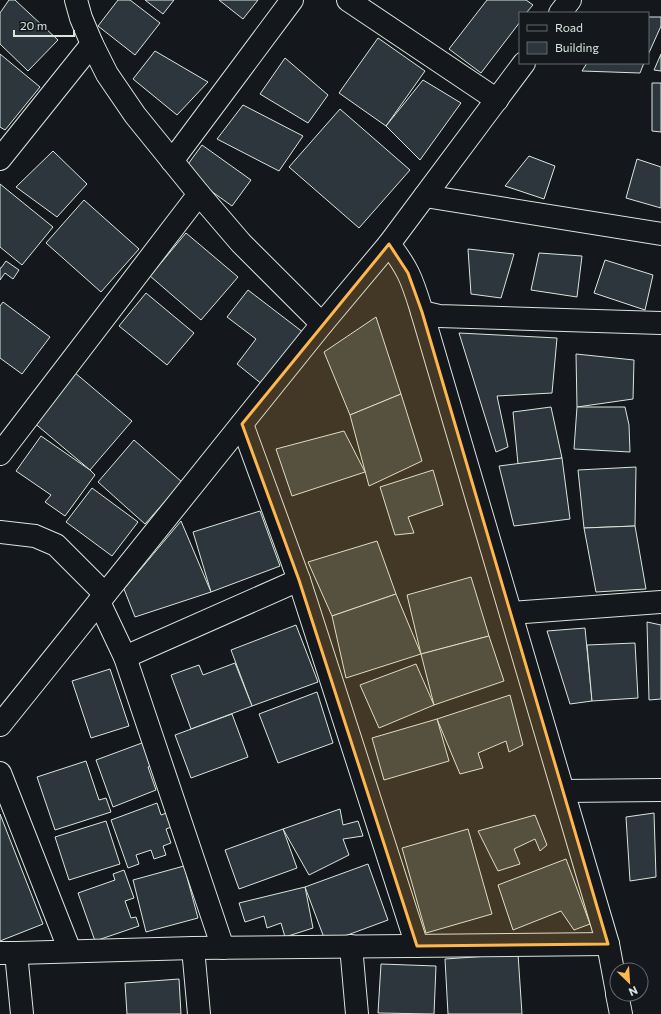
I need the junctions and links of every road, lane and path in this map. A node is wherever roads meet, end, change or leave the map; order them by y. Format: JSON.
{"nodes":[{"id":1,"x":76,"y":0,"type":"edge"},
{"id":2,"x":292,"y":0,"type":"edge"},
{"id":3,"x":348,"y":0,"type":"edge"},
{"id":4,"x":570,"y":0,"type":"edge"},
{"id":5,"x":561,"y":12,"type":"edge"},
{"id":6,"x":92,"y":44,"type":"junction"},
{"id":7,"x":523,"y":64,"type":"edge"},
{"id":8,"x":497,"y":100,"type":"junction"},
{"id":9,"x":0,"y":159,"type":"edge"},
{"id":10,"x":172,"y":161,"type":"junction"},
{"id":11,"x":199,"y":194,"type":"junction"},
{"id":12,"x":425,"y":196,"type":"junction"},
{"id":13,"x":661,"y":234,"type":"edge"},
{"id":14,"x":389,"y":244,"type":"junction"},
{"id":15,"x":422,"y":312,"type":"junction"},
{"id":16,"x":661,"y":323,"type":"edge"},
{"id":17,"x":322,"y":324,"type":"junction"},
{"id":18,"x":242,"y":424,"type":"junction"},
{"id":19,"x":0,"y":454,"type":"edge"},
{"id":20,"x":0,"y":532,"type":"edge"},
{"id":21,"x":299,"y":580,"type":"junction"},
{"id":22,"x":102,"y":598,"type":"junction"},
{"id":23,"x":661,"y":602,"type":"edge"},
{"id":24,"x":511,"y":613,"type":"junction"},
{"id":25,"x":125,"y":657,"type":"junction"},
{"id":26,"x":0,"y":725,"type":"edge"},
{"id":27,"x":0,"y":773,"type":"edge"},
{"id":28,"x":661,"y":790,"type":"edge"},
{"id":29,"x":564,"y":791,"type":"junction"},
{"id":30,"x":608,"y":944,"type":"junction"},
{"id":31,"x":351,"y":946,"type":"junction"},
{"id":32,"x":417,"y":946,"type":"junction"},
{"id":33,"x":193,"y":948,"type":"junction"},
{"id":34,"x":223,"y":948,"type":"junction"},
{"id":35,"x":70,"y":951,"type":"junction"},
{"id":36,"x":8,"y":953,"type":"edge"},
{"id":37,"x":611,"y":962,"type":"edge"},
{"id":38,"x":619,"y":1002,"type":"edge"},
{"id":39,"x":22,"y":1014,"type":"edge"},
{"id":40,"x":199,"y":1014,"type":"edge"},
{"id":41,"x":357,"y":1014,"type":"edge"},
{"id":42,"x":621,"y":1014,"type":"edge"}],
"edges":[{"from":1,"to":6,"type":"street"},
{"from":2,"to":10,"type":"street"},
{"from":3,"to":8,"type":"street"},
{"from":4,"to":5,"type":"street"},
{"from":6,"to":9,"type":"street"},
{"from":6,"to":10,"type":"street"},
{"from":7,"to":8,"type":"street"},
{"from":8,"to":12,"type":"street"},
{"from":10,"to":11,"type":"street"},
{"from":11,"to":17,"type":"street"},
{"from":11,"to":19,"type":"street"},
{"from":12,"to":13,"type":"street"},
{"from":12,"to":14,"type":"street"},
{"from":14,"to":15,"type":"street"},
{"from":14,"to":17,"type":"street"},
{"from":15,"to":16,"type":"street"},
{"from":15,"to":24,"type":"street"},
{"from":17,"to":18,"type":"street"},
{"from":18,"to":21,"type":"street"},
{"from":18,"to":22,"type":"street"},
{"from":20,"to":22,"type":"street"},
{"from":21,"to":25,"type":"street"},
{"from":21,"to":32,"type":"street"},
{"from":22,"to":25,"type":"street"},
{"from":22,"to":26,"type":"street"},
{"from":23,"to":24,"type":"street"},
{"from":24,"to":29,"type":"street"},
{"from":25,"to":34,"type":"street"},
{"from":27,"to":35,"type":"street"},
{"from":28,"to":29,"type":"street"},
{"from":29,"to":30,"type":"street"},
{"from":30,"to":32,"type":"street"},
{"from":30,"to":37,"type":"street"},
{"from":31,"to":32,"type":"street"},
{"from":31,"to":34,"type":"street"},
{"from":31,"to":41,"type":"street"},
{"from":33,"to":34,"type":"street"},
{"from":33,"to":35,"type":"street"},
{"from":33,"to":40,"type":"street"},
{"from":35,"to":36,"type":"street"},
{"from":36,"to":39,"type":"street"},
{"from":38,"to":42,"type":"street"}]}
